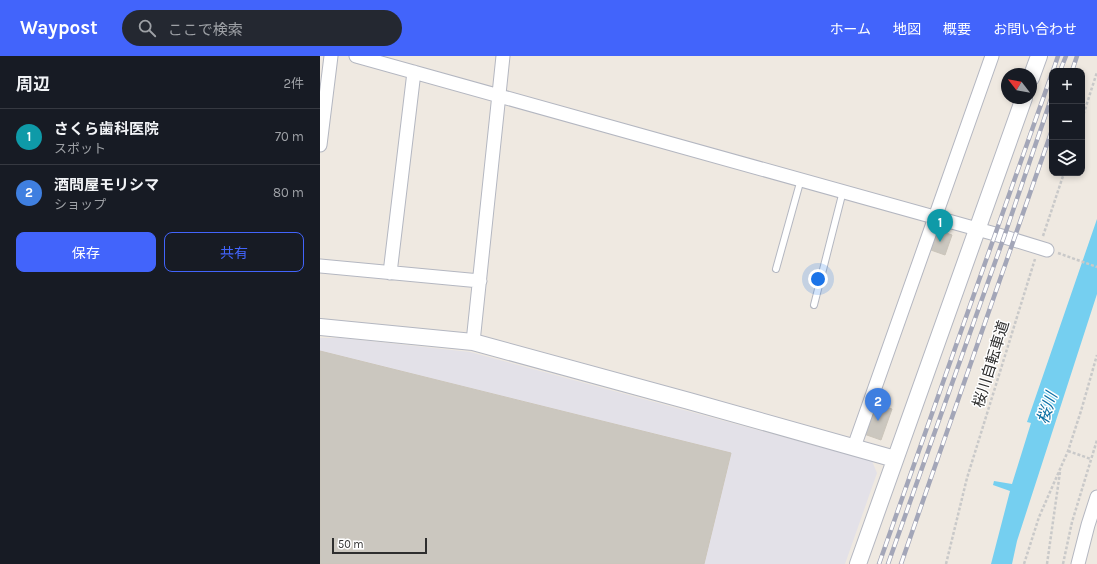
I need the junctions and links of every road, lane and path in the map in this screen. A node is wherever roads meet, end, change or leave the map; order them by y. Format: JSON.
{"nodes":[{"id":1,"x":331,"y":56,"type":"edge"},
{"id":2,"x":356,"y":56,"type":"edge"},
{"id":3,"x":503,"y":56,"type":"edge"},
{"id":4,"x":992,"y":56,"type":"edge"},
{"id":5,"x":1039,"y":56,"type":"edge"},
{"id":6,"x":1035,"y":68,"type":"edge"},
{"id":7,"x":414,"y":72,"type":"junction"},
{"id":8,"x":1097,"y":72,"type":"edge"},
{"id":9,"x":499,"y":96,"type":"junction"},
{"id":10,"x":1022,"y":104,"type":"edge"},
{"id":11,"x":1085,"y":109,"type":"edge"},
{"id":12,"x":320,"y":144,"type":"edge"},
{"id":13,"x":1063,"y":176,"type":"edge"},
{"id":14,"x":801,"y":180,"type":"junction"},
{"id":15,"x":843,"y":191,"type":"junction"},
{"id":16,"x":935,"y":217,"type":"junction"},
{"id":17,"x":977,"y":229,"type":"junction"},
{"id":18,"x":1043,"y":249,"type":"junction"},
{"id":19,"x":320,"y":266,"type":"edge"},
{"id":20,"x":1097,"y":266,"type":"edge"},
{"id":21,"x":776,"y":269,"type":"dead end"},
{"id":22,"x":390,"y":273,"type":"junction"},
{"id":23,"x":480,"y":281,"type":"junction"},
{"id":24,"x":814,"y":306,"type":"dead end"},
{"id":25,"x":320,"y":327,"type":"edge"},
{"id":26,"x":473,"y":342,"type":"junction"},
{"id":27,"x":1097,"y":355,"type":"edge"},
{"id":28,"x":1097,"y":440,"type":"edge"},
{"id":29,"x":854,"y":447,"type":"junction"},
{"id":30,"x":1068,"y":451,"type":"junction"},
{"id":31,"x":895,"y":459,"type":"junction"},
{"id":32,"x":1091,"y":459,"type":"junction"},
{"id":33,"x":1061,"y":470,"type":"junction"},
{"id":34,"x":1097,"y":497,"type":"edge"},
{"id":35,"x":1092,"y":524,"type":"edge"},
{"id":36,"x":858,"y":564,"type":"edge"},
{"id":37,"x":946,"y":564,"type":"edge"},
{"id":38,"x":1024,"y":564,"type":"edge"},
{"id":39,"x":1047,"y":564,"type":"edge"},
{"id":40,"x":1063,"y":564,"type":"edge"},
{"id":41,"x":1078,"y":564,"type":"edge"}],
"edges":[{"from":1,"to":12,"type":"street"},
{"from":2,"to":7,"type":"street"},
{"from":3,"to":9,"type":"street"},
{"from":4,"to":16,"type":"street"},
{"from":5,"to":6,"type":"street"},
{"from":7,"to":9,"type":"street"},
{"from":7,"to":22,"type":"street"},
{"from":8,"to":11,"type":"path"},
{"from":9,"to":14,"type":"street"},
{"from":9,"to":23,"type":"street"},
{"from":10,"to":17,"type":"street"},
{"from":13,"to":18,"type":"path","name":"桜川自転車道"},
{"from":14,"to":15,"type":"street"},
{"from":14,"to":21,"type":"lane"},
{"from":15,"to":16,"type":"street"},
{"from":15,"to":24,"type":"lane"},
{"from":16,"to":17,"type":"street"},
{"from":16,"to":29,"type":"street"},
{"from":17,"to":18,"type":"street"},
{"from":17,"to":31,"type":"street"},
{"from":18,"to":20,"type":"path"},
{"from":18,"to":37,"type":"path","name":"桜川自転車道"},
{"from":19,"to":22,"type":"street"},
{"from":22,"to":23,"type":"street"},
{"from":23,"to":26,"type":"street"},
{"from":25,"to":26,"type":"street"},
{"from":26,"to":29,"type":"street"},
{"from":27,"to":30,"type":"path"},
{"from":28,"to":32,"type":"path"},
{"from":29,"to":31,"type":"street"},
{"from":30,"to":32,"type":"path"},
{"from":30,"to":33,"type":"path"},
{"from":31,"to":36,"type":"street"},
{"from":32,"to":40,"type":"path"},
{"from":33,"to":38,"type":"path"},
{"from":33,"to":39,"type":"path"},
{"from":34,"to":35,"type":"street"},
{"from":35,"to":41,"type":"street"}]}
